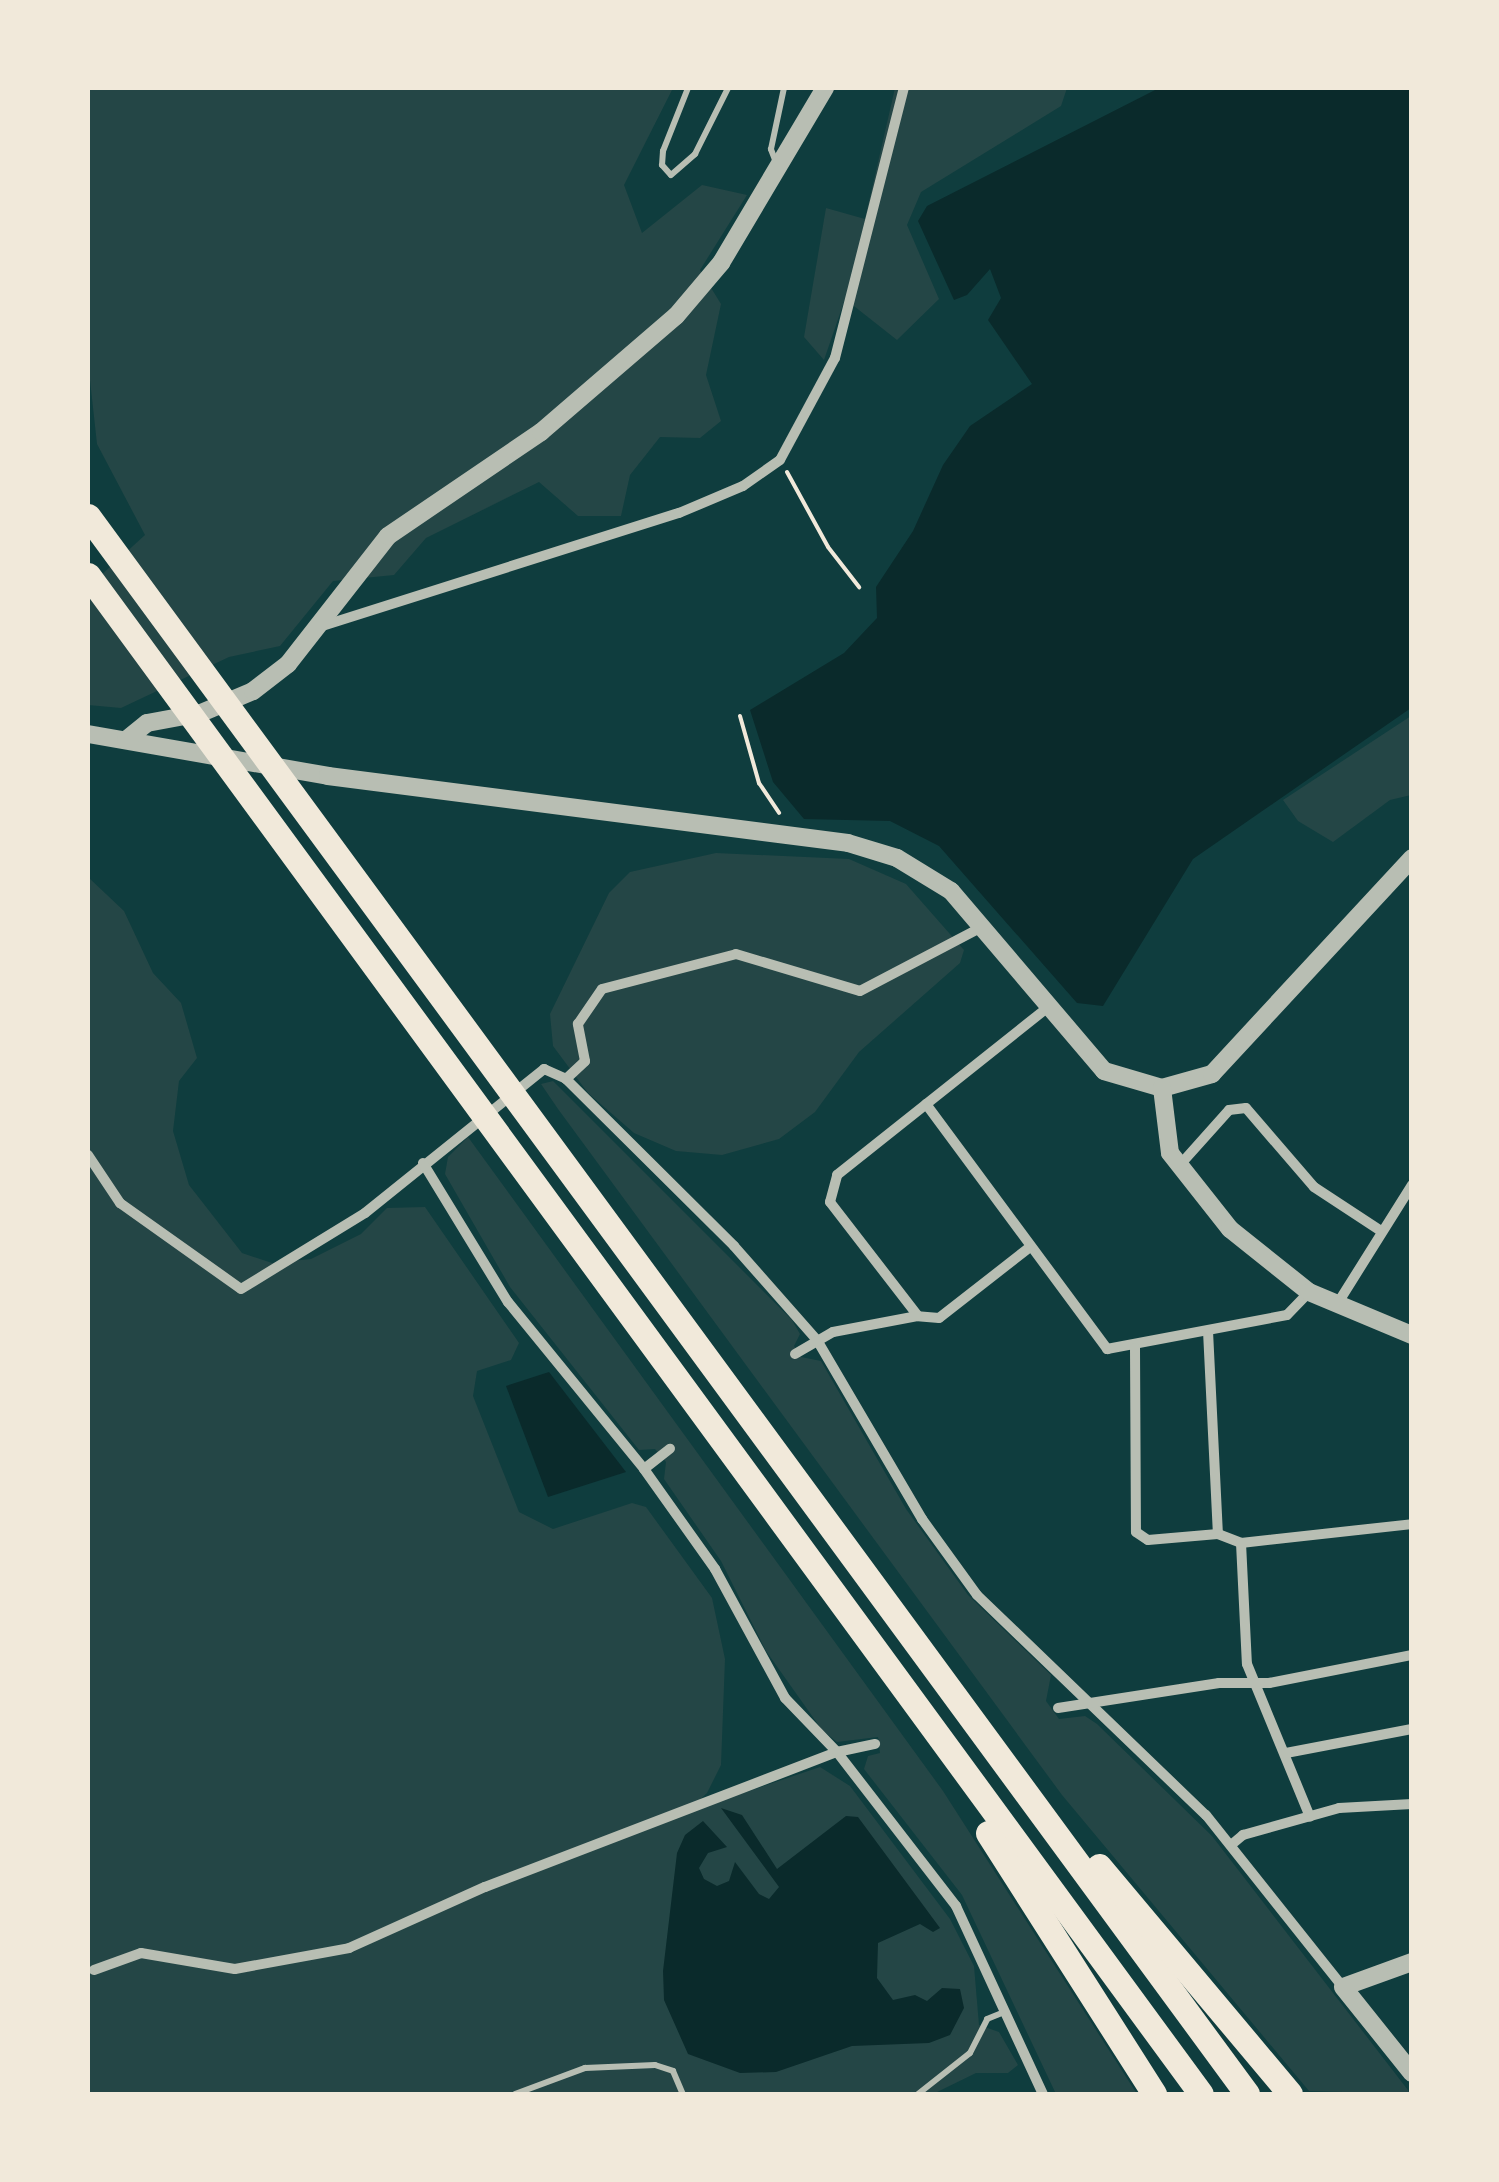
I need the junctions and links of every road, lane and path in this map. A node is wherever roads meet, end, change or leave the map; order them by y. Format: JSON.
{"nodes":[{"id":1,"x":688,"y":88,"type":"edge"},
{"id":2,"x":728,"y":88,"type":"edge"},
{"id":3,"x":784,"y":88,"type":"edge"},
{"id":4,"x":825,"y":88,"type":"edge"},
{"id":5,"x":904,"y":88,"type":"edge"},
{"id":6,"x":780,"y":170,"type":"junction"},
{"id":7,"x":780,"y":460,"type":"junction"},
{"id":8,"x":88,"y":516,"type":"edge"},
{"id":9,"x":89,"y":577,"type":"edge"},
{"id":10,"x":859,"y":587,"type":"dead end"},
{"id":11,"x":319,"y":628,"type":"junction"},
{"id":12,"x":740,"y":716,"type":"dead end"},
{"id":13,"x":88,"y":734,"type":"edge"},
{"id":14,"x":126,"y":740,"type":"junction"},
{"id":15,"x":788,"y":835,"type":"junction"},
{"id":16,"x":1412,"y":858,"type":"edge"},
{"id":17,"x":982,"y":926,"type":"junction"},
{"id":18,"x":1046,"y":1009,"type":"junction"},
{"id":19,"x":566,"y":1079,"type":"junction"},
{"id":20,"x":1162,"y":1088,"type":"junction"},
{"id":21,"x":926,"y":1104,"type":"junction"},
{"id":22,"x":88,"y":1155,"type":"edge"},
{"id":23,"x":423,"y":1163,"type":"junction"},
{"id":24,"x":1177,"y":1167,"type":"junction"},
{"id":25,"x":1412,"y":1185,"type":"edge"},
{"id":26,"x":1378,"y":1230,"type":"junction"},
{"id":27,"x":1030,"y":1247,"type":"junction"},
{"id":28,"x":1309,"y":1292,"type":"junction"},
{"id":29,"x":1336,"y":1306,"type":"junction"},
{"id":30,"x":918,"y":1316,"type":"junction"},
{"id":31,"x":1208,"y":1331,"type":"junction"},
{"id":32,"x":1412,"y":1335,"type":"edge"},
{"id":33,"x":817,"y":1340,"type":"junction"},
{"id":34,"x":1135,"y":1348,"type":"junction"},
{"id":35,"x":796,"y":1354,"type":"dead end"},
{"id":36,"x":708,"y":1426,"type":"junction"},
{"id":37,"x":670,"y":1449,"type":"dead end"},
{"id":38,"x":644,"y":1469,"type":"junction"},
{"id":39,"x":1412,"y":1524,"type":"edge"},
{"id":40,"x":1218,"y":1534,"type":"junction"},
{"id":41,"x":1242,"y":1543,"type":"junction"},
{"id":42,"x":1412,"y":1655,"type":"edge"},
{"id":43,"x":1253,"y":1680,"type":"junction"},
{"id":44,"x":952,"y":1690,"type":"junction"},
{"id":45,"x":1088,"y":1701,"type":"junction"},
{"id":46,"x":1058,"y":1708,"type":"dead end"},
{"id":47,"x":1412,"y":1729,"type":"edge"},
{"id":48,"x":875,"y":1744,"type":"dead end"},
{"id":49,"x":837,"y":1752,"type":"junction"},
{"id":50,"x":1286,"y":1753,"type":"junction"},
{"id":51,"x":1412,"y":1804,"type":"edge"},
{"id":52,"x":1310,"y":1817,"type":"junction"},
{"id":53,"x":1231,"y":1844,"type":"junction"},
{"id":54,"x":1412,"y":1962,"type":"edge"},
{"id":55,"x":94,"y":1970,"type":"dead end"},
{"id":56,"x":1343,"y":1988,"type":"junction"},
{"id":57,"x":1002,"y":2013,"type":"junction"},
{"id":58,"x":1412,"y":2072,"type":"edge"},
{"id":59,"x":518,"y":2094,"type":"edge"},
{"id":60,"x":683,"y":2094,"type":"edge"},
{"id":61,"x":918,"y":2094,"type":"edge"},
{"id":62,"x":1043,"y":2094,"type":"edge"},
{"id":63,"x":1154,"y":2094,"type":"edge"},
{"id":64,"x":1200,"y":2094,"type":"edge"},
{"id":65,"x":1247,"y":2094,"type":"edge"},
{"id":66,"x":1290,"y":2094,"type":"edge"}],
"edges":[{"from":1,"to":2,"type":"lane"},
{"from":3,"to":6,"type":"lane"},
{"from":4,"to":6,"type":"street"},
{"from":5,"to":7,"type":"street"},
{"from":6,"to":11,"type":"street"},
{"from":7,"to":10,"type":"path"},
{"from":7,"to":11,"type":"street"},
{"from":8,"to":44,"type":"highway"},
{"from":9,"to":36,"type":"highway"},
{"from":11,"to":14,"type":"street"},
{"from":12,"to":15,"type":"path"},
{"from":13,"to":14,"type":"street"},
{"from":14,"to":15,"type":"street"},
{"from":15,"to":17,"type":"street"},
{"from":16,"to":20,"type":"street"},
{"from":17,"to":18,"type":"street"},
{"from":17,"to":19,"type":"street"},
{"from":18,"to":20,"type":"street"},
{"from":18,"to":21,"type":"street"},
{"from":19,"to":23,"type":"street"},
{"from":19,"to":33,"type":"street"},
{"from":20,"to":24,"type":"street"},
{"from":21,"to":27,"type":"street"},
{"from":21,"to":30,"type":"street"},
{"from":22,"to":23,"type":"street"},
{"from":23,"to":38,"type":"street"},
{"from":24,"to":26,"type":"street"},
{"from":24,"to":28,"type":"street"},
{"from":25,"to":26,"type":"street"},
{"from":26,"to":29,"type":"street"},
{"from":27,"to":30,"type":"street"},
{"from":27,"to":34,"type":"street"},
{"from":28,"to":29,"type":"street"},
{"from":28,"to":31,"type":"street"},
{"from":29,"to":32,"type":"street"},
{"from":30,"to":33,"type":"street"},
{"from":31,"to":34,"type":"street"},
{"from":31,"to":40,"type":"street"},
{"from":33,"to":35,"type":"street"},
{"from":33,"to":45,"type":"street"},
{"from":34,"to":40,"type":"street"},
{"from":36,"to":63,"type":"highway"},
{"from":36,"to":64,"type":"highway"},
{"from":37,"to":38,"type":"street"},
{"from":38,"to":49,"type":"street"},
{"from":39,"to":41,"type":"street"},
{"from":40,"to":41,"type":"street"},
{"from":41,"to":43,"type":"street"},
{"from":42,"to":43,"type":"street"},
{"from":43,"to":45,"type":"street"},
{"from":43,"to":50,"type":"street"},
{"from":44,"to":65,"type":"highway"},
{"from":44,"to":66,"type":"highway"},
{"from":45,"to":46,"type":"street"},
{"from":45,"to":53,"type":"street"},
{"from":47,"to":50,"type":"street"},
{"from":48,"to":49,"type":"street"},
{"from":49,"to":55,"type":"street"},
{"from":49,"to":57,"type":"street"},
{"from":50,"to":52,"type":"street"},
{"from":51,"to":52,"type":"street"},
{"from":52,"to":53,"type":"street"},
{"from":53,"to":56,"type":"street"},
{"from":54,"to":56,"type":"street"},
{"from":56,"to":58,"type":"street"},
{"from":57,"to":61,"type":"lane"},
{"from":57,"to":62,"type":"street"},
{"from":59,"to":60,"type":"lane"}]}
